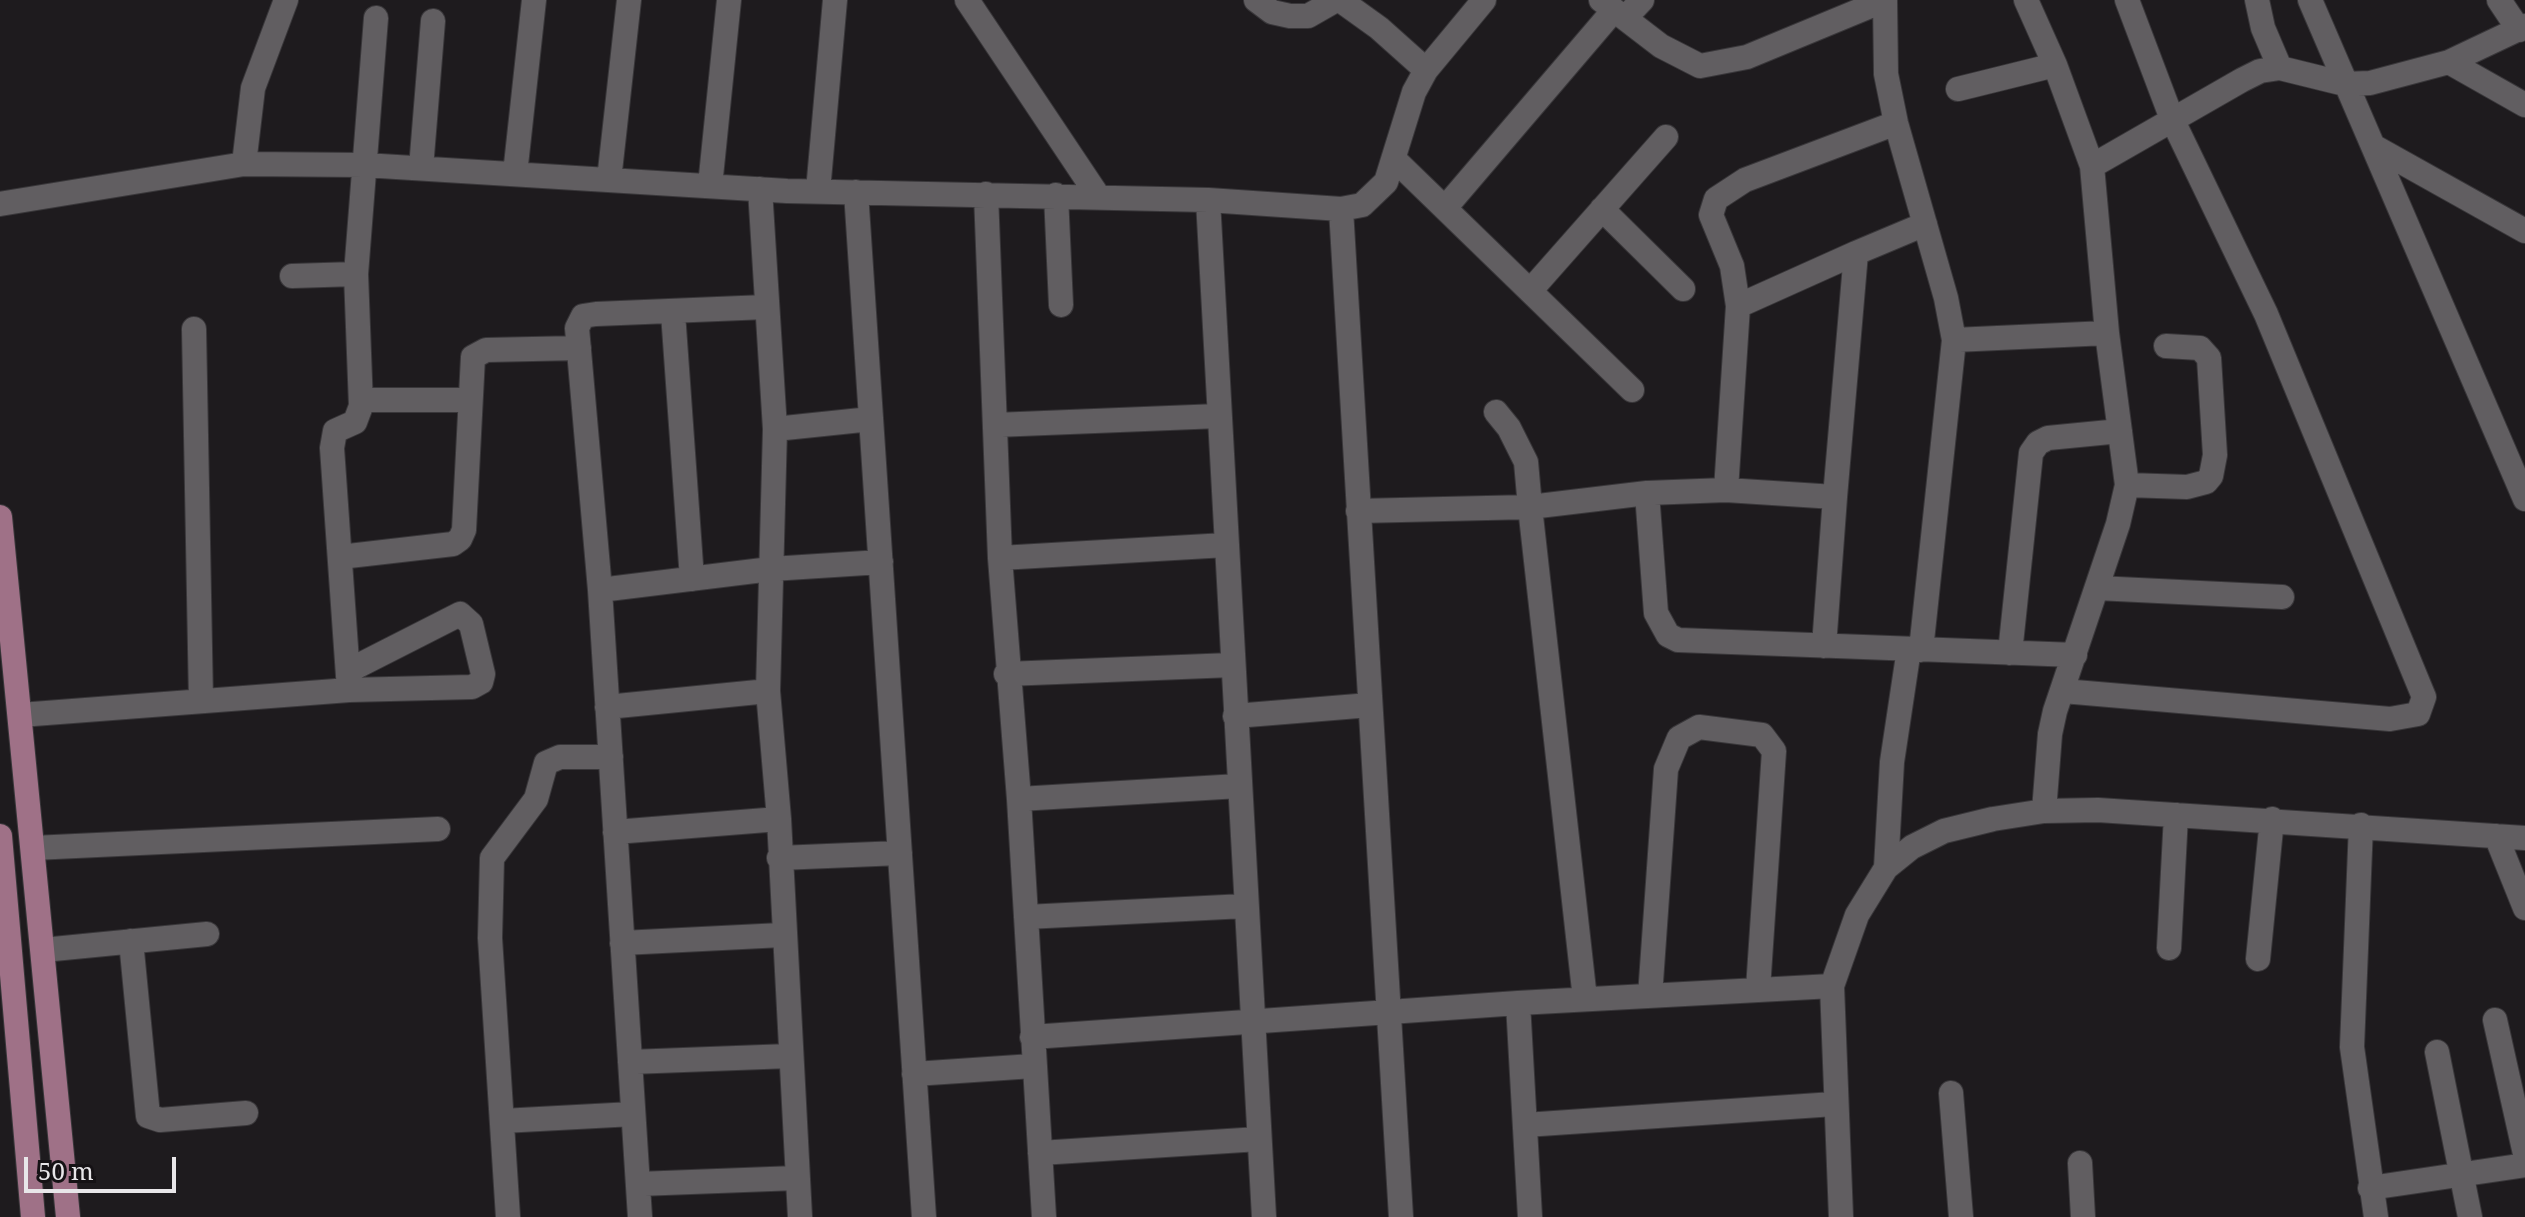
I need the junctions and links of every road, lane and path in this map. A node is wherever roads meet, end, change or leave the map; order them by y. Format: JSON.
{"nodes":[{"id":1,"x":286,"y":0,"type":"edge"},
{"id":2,"x":534,"y":0,"type":"edge"},
{"id":3,"x":629,"y":0,"type":"edge"},
{"id":4,"x":729,"y":0,"type":"edge"},
{"id":5,"x":835,"y":0,"type":"edge"},
{"id":6,"x":967,"y":0,"type":"edge"},
{"id":7,"x":1256,"y":0,"type":"edge"},
{"id":8,"x":1338,"y":0,"type":"edge"},
{"id":9,"x":1484,"y":0,"type":"edge"},
{"id":10,"x":1642,"y":0,"type":"edge"},
{"id":11,"x":2026,"y":0,"type":"edge"},
{"id":12,"x":2127,"y":0,"type":"edge"},
{"id":13,"x":2257,"y":0,"type":"edge"},
{"id":14,"x":2310,"y":0,"type":"edge"},
{"id":15,"x":2499,"y":0,"type":"edge"},
{"id":16,"x":1613,"y":9,"type":"edge"},
{"id":17,"x":376,"y":18,"type":"dead end"},
{"id":18,"x":433,"y":21,"type":"dead end"},
{"id":19,"x":2522,"y":28,"type":"edge"},
{"id":20,"x":2449,"y":62,"type":"junction"},
{"id":21,"x":2055,"y":65,"type":"junction"},
{"id":22,"x":2280,"y":68,"type":"junction"},
{"id":23,"x":1426,"y":70,"type":"junction"},
{"id":24,"x":2345,"y":84,"type":"junction"},
{"id":25,"x":1958,"y":89,"type":"dead end"},
{"id":26,"x":2525,"y":105,"type":"edge"},
{"id":27,"x":2172,"y":119,"type":"junction"},
{"id":28,"x":1896,"y":123,"type":"junction"},
{"id":29,"x":1666,"y":137,"type":"dead end"},
{"id":30,"x":2373,"y":146,"type":"junction"},
{"id":31,"x":1394,"y":159,"type":"junction"},
{"id":32,"x":244,"y":164,"type":"junction"},
{"id":33,"x":364,"y":165,"type":"junction"},
{"id":34,"x":2092,"y":166,"type":"junction"},
{"id":35,"x":421,"y":168,"type":"junction"},
{"id":36,"x":515,"y":174,"type":"junction"},
{"id":37,"x":609,"y":180,"type":"junction"},
{"id":38,"x":710,"y":186,"type":"junction"},
{"id":39,"x":760,"y":189,"type":"junction"},
{"id":40,"x":818,"y":191,"type":"junction"},
{"id":41,"x":856,"y":192,"type":"junction"},
{"id":42,"x":986,"y":194,"type":"junction"},
{"id":43,"x":1056,"y":195,"type":"junction"},
{"id":44,"x":1098,"y":196,"type":"junction"},
{"id":45,"x":1208,"y":200,"type":"junction"},
{"id":46,"x":0,"y":204,"type":"edge"},
{"id":47,"x":1445,"y":208,"type":"junction"},
{"id":48,"x":1341,"y":209,"type":"junction"},
{"id":49,"x":1602,"y":209,"type":"junction"},
{"id":50,"x":1925,"y":224,"type":"junction"},
{"id":51,"x":2525,"y":231,"type":"edge"},
{"id":52,"x":1856,"y":253,"type":"junction"},
{"id":53,"x":356,"y":274,"type":"junction"},
{"id":54,"x":292,"y":276,"type":"dead end"},
{"id":55,"x":1683,"y":289,"type":"dead end"},
{"id":56,"x":1530,"y":291,"type":"junction"},
{"id":57,"x":1061,"y":305,"type":"dead end"},
{"id":58,"x":1738,"y":306,"type":"junction"},
{"id":59,"x":766,"y":307,"type":"junction"},
{"id":60,"x":673,"y":313,"type":"junction"},
{"id":61,"x":194,"y":329,"type":"dead end"},
{"id":62,"x":2107,"y":333,"type":"junction"},
{"id":63,"x":1954,"y":340,"type":"junction"},
{"id":64,"x":2166,"y":346,"type":"dead end"},
{"id":65,"x":579,"y":348,"type":"junction"},
{"id":66,"x":1632,"y":390,"type":"dead end"},
{"id":67,"x":361,"y":400,"type":"junction"},
{"id":68,"x":470,"y":400,"type":"junction"},
{"id":69,"x":1496,"y":412,"type":"dead end"},
{"id":70,"x":1219,"y":416,"type":"junction"},
{"id":71,"x":871,"y":419,"type":"junction"},
{"id":72,"x":995,"y":425,"type":"junction"},
{"id":73,"x":775,"y":429,"type":"junction"},
{"id":74,"x":2120,"y":431,"type":"junction"},
{"id":75,"x":2127,"y":485,"type":"junction"},
{"id":76,"x":1726,"y":490,"type":"junction"},
{"id":77,"x":1647,"y":493,"type":"junction"},
{"id":78,"x":1835,"y":497,"type":"junction"},
{"id":79,"x":2525,"y":499,"type":"edge"},
{"id":80,"x":1530,"y":507,"type":"junction"},
{"id":81,"x":1358,"y":511,"type":"junction"},
{"id":82,"x":0,"y":517,"type":"edge"},
{"id":83,"x":1226,"y":545,"type":"junction"},
{"id":84,"x":340,"y":557,"type":"junction"},
{"id":85,"x":1000,"y":558,"type":"junction"},
{"id":86,"x":881,"y":562,"type":"junction"},
{"id":87,"x":771,"y":569,"type":"junction"},
{"id":88,"x":692,"y":579,"type":"junction"},
{"id":89,"x":2097,"y":588,"type":"junction"},
{"id":90,"x":600,"y":590,"type":"junction"},
{"id":91,"x":2282,"y":597,"type":"dead end"},
{"id":92,"x":1824,"y":646,"type":"junction"},
{"id":93,"x":1915,"y":650,"type":"junction"},
{"id":94,"x":2010,"y":653,"type":"junction"},
{"id":95,"x":2075,"y":655,"type":"junction"},
{"id":96,"x":1232,"y":665,"type":"junction"},
{"id":97,"x":1006,"y":674,"type":"junction"},
{"id":98,"x":349,"y":680,"type":"junction"},
{"id":99,"x":768,"y":691,"type":"junction"},
{"id":100,"x":2063,"y":691,"type":"junction"},
{"id":101,"x":201,"y":701,"type":"junction"},
{"id":102,"x":1370,"y":705,"type":"junction"},
{"id":103,"x":607,"y":707,"type":"junction"},
{"id":104,"x":20,"y":715,"type":"junction"},
{"id":105,"x":1235,"y":716,"type":"junction"},
{"id":106,"x":611,"y":757,"type":"junction"},
{"id":107,"x":1239,"y":786,"type":"junction"},
{"id":108,"x":1019,"y":799,"type":"junction"},
{"id":109,"x":2044,"y":811,"type":"junction"},
{"id":110,"x":2176,"y":815,"type":"junction"},
{"id":111,"x":779,"y":819,"type":"junction"},
{"id":112,"x":2272,"y":819,"type":"junction"},
{"id":113,"x":2361,"y":825,"type":"junction"},
{"id":114,"x":438,"y":829,"type":"dead end"},
{"id":115,"x":615,"y":832,"type":"junction"},
{"id":116,"x":0,"y":836,"type":"edge"},
{"id":117,"x":2496,"y":836,"type":"junction"},
{"id":118,"x":2525,"y":838,"type":"edge"},
{"id":119,"x":33,"y":848,"type":"junction"},
{"id":120,"x":900,"y":853,"type":"junction"},
{"id":121,"x":779,"y":858,"type":"junction"},
{"id":122,"x":1886,"y":868,"type":"junction"},
{"id":123,"x":1245,"y":906,"type":"junction"},
{"id":124,"x":2525,"y":908,"type":"edge"},
{"id":125,"x":1026,"y":917,"type":"junction"},
{"id":126,"x":207,"y":934,"type":"dead end"},
{"id":127,"x":782,"y":935,"type":"junction"},
{"id":128,"x":131,"y":941,"type":"junction"},
{"id":129,"x":622,"y":943,"type":"junction"},
{"id":130,"x":2169,"y":948,"type":"dead end"},
{"id":131,"x":43,"y":950,"type":"junction"},
{"id":132,"x":2258,"y":959,"type":"dead end"},
{"id":133,"x":1832,"y":986,"type":"junction"},
{"id":134,"x":1758,"y":989,"type":"junction"},
{"id":135,"x":1650,"y":996,"type":"junction"},
{"id":136,"x":1585,"y":999,"type":"junction"},
{"id":137,"x":1518,"y":1003,"type":"junction"},
{"id":138,"x":1390,"y":1011,"type":"junction"},
{"id":139,"x":2495,"y":1020,"type":"dead end"},
{"id":140,"x":1251,"y":1021,"type":"junction"},
{"id":141,"x":1032,"y":1037,"type":"junction"},
{"id":142,"x":2437,"y":1052,"type":"dead end"},
{"id":143,"x":790,"y":1056,"type":"junction"},
{"id":144,"x":630,"y":1062,"type":"junction"},
{"id":145,"x":1033,"y":1066,"type":"junction"},
{"id":146,"x":914,"y":1074,"type":"junction"},
{"id":147,"x":1951,"y":1093,"type":"dead end"},
{"id":148,"x":1834,"y":1104,"type":"junction"},
{"id":149,"x":246,"y":1113,"type":"dead end"},
{"id":150,"x":633,"y":1114,"type":"junction"},
{"id":151,"x":502,"y":1121,"type":"junction"},
{"id":152,"x":1525,"y":1125,"type":"junction"},
{"id":153,"x":1259,"y":1139,"type":"junction"},
{"id":154,"x":1040,"y":1153,"type":"junction"},
{"id":155,"x":2525,"y":1154,"type":"edge"},
{"id":156,"x":2080,"y":1163,"type":"dead end"},
{"id":157,"x":2525,"y":1165,"type":"edge"},
{"id":158,"x":2462,"y":1175,"type":"junction"},
{"id":159,"x":797,"y":1178,"type":"junction"},
{"id":160,"x":638,"y":1184,"type":"junction"},
{"id":161,"x":2370,"y":1188,"type":"junction"},
{"id":162,"x":33,"y":1217,"type":"edge"},
{"id":163,"x":68,"y":1217,"type":"edge"},
{"id":164,"x":508,"y":1217,"type":"edge"},
{"id":165,"x":640,"y":1217,"type":"edge"},
{"id":166,"x":800,"y":1217,"type":"edge"},
{"id":167,"x":924,"y":1217,"type":"edge"},
{"id":168,"x":1044,"y":1217,"type":"edge"},
{"id":169,"x":1264,"y":1217,"type":"edge"},
{"id":170,"x":1401,"y":1217,"type":"edge"},
{"id":171,"x":1530,"y":1217,"type":"edge"},
{"id":172,"x":1841,"y":1217,"type":"edge"},
{"id":173,"x":1961,"y":1217,"type":"edge"},
{"id":174,"x":2083,"y":1217,"type":"edge"},
{"id":175,"x":2376,"y":1217,"type":"edge"},
{"id":176,"x":2470,"y":1217,"type":"edge"}],
"edges":[{"from":1,"to":32,"type":"street"},
{"from":2,"to":36,"type":"street"},
{"from":3,"to":37,"type":"street"},
{"from":4,"to":38,"type":"street"},
{"from":5,"to":40,"type":"street"},
{"from":6,"to":44,"type":"street"},
{"from":7,"to":8,"type":"street"},
{"from":8,"to":23,"type":"street"},
{"from":9,"to":23,"type":"street"},
{"from":10,"to":16,"type":"street"},
{"from":11,"to":21,"type":"street"},
{"from":12,"to":27,"type":"street"},
{"from":13,"to":22,"type":"street"},
{"from":14,"to":24,"type":"street"},
{"from":15,"to":19,"type":"street"},
{"from":16,"to":28,"type":"street"},
{"from":16,"to":47,"type":"street"},
{"from":17,"to":33,"type":"street"},
{"from":18,"to":35,"type":"street"},
{"from":19,"to":20,"type":"street"},
{"from":20,"to":24,"type":"street"},
{"from":20,"to":26,"type":"street"},
{"from":21,"to":25,"type":"street"},
{"from":21,"to":34,"type":"street"},
{"from":22,"to":24,"type":"street"},
{"from":22,"to":27,"type":"street"},
{"from":23,"to":31,"type":"street"},
{"from":24,"to":30,"type":"street"},
{"from":27,"to":34,"type":"street"},
{"from":27,"to":100,"type":"street"},
{"from":28,"to":50,"type":"street"},
{"from":28,"to":58,"type":"street"},
{"from":29,"to":49,"type":"street"},
{"from":30,"to":51,"type":"street"},
{"from":30,"to":79,"type":"street"},
{"from":31,"to":47,"type":"street"},
{"from":31,"to":48,"type":"street"},
{"from":32,"to":33,"type":"street"},
{"from":32,"to":46,"type":"street"},
{"from":33,"to":35,"type":"street"},
{"from":33,"to":53,"type":"street"},
{"from":34,"to":62,"type":"street"},
{"from":35,"to":36,"type":"street"},
{"from":36,"to":37,"type":"street"},
{"from":37,"to":38,"type":"street"},
{"from":38,"to":39,"type":"street"},
{"from":39,"to":40,"type":"street"},
{"from":39,"to":59,"type":"street"},
{"from":40,"to":41,"type":"street"},
{"from":41,"to":42,"type":"street"},
{"from":41,"to":71,"type":"street"},
{"from":42,"to":43,"type":"street"},
{"from":42,"to":72,"type":"street"},
{"from":43,"to":44,"type":"street"},
{"from":43,"to":57,"type":"street"},
{"from":44,"to":45,"type":"street"},
{"from":45,"to":48,"type":"street"},
{"from":45,"to":70,"type":"street"},
{"from":47,"to":56,"type":"street"},
{"from":48,"to":81,"type":"street"},
{"from":49,"to":55,"type":"street"},
{"from":49,"to":56,"type":"street"},
{"from":50,"to":52,"type":"street"},
{"from":50,"to":63,"type":"street"},
{"from":52,"to":58,"type":"street"},
{"from":52,"to":78,"type":"street"},
{"from":53,"to":54,"type":"street"},
{"from":53,"to":67,"type":"street"},
{"from":56,"to":66,"type":"street"},
{"from":58,"to":76,"type":"street"},
{"from":59,"to":60,"type":"street"},
{"from":59,"to":73,"type":"street"},
{"from":60,"to":65,"type":"street"},
{"from":60,"to":88,"type":"street"},
{"from":61,"to":101,"type":"street"},
{"from":62,"to":63,"type":"street"},
{"from":62,"to":74,"type":"street"},
{"from":63,"to":93,"type":"street"},
{"from":64,"to":75,"type":"street"},
{"from":65,"to":68,"type":"street"},
{"from":65,"to":90,"type":"street"},
{"from":67,"to":68,"type":"street"},
{"from":67,"to":84,"type":"street"},
{"from":68,"to":84,"type":"street"},
{"from":69,"to":80,"type":"street"},
{"from":70,"to":72,"type":"street"},
{"from":70,"to":83,"type":"street"},
{"from":71,"to":73,"type":"street"},
{"from":71,"to":86,"type":"street"},
{"from":72,"to":85,"type":"street"},
{"from":73,"to":87,"type":"street"},
{"from":74,"to":75,"type":"street"},
{"from":74,"to":94,"type":"street"},
{"from":75,"to":89,"type":"street"},
{"from":76,"to":77,"type":"street"},
{"from":76,"to":78,"type":"street"},
{"from":77,"to":80,"type":"street"},
{"from":77,"to":92,"type":"street"},
{"from":78,"to":92,"type":"street"},
{"from":80,"to":81,"type":"street"},
{"from":80,"to":136,"type":"street"},
{"from":81,"to":102,"type":"street"},
{"from":82,"to":104,"type":"main road"},
{"from":83,"to":85,"type":"street"},
{"from":83,"to":96,"type":"street"},
{"from":84,"to":98,"type":"street"},
{"from":85,"to":97,"type":"street"},
{"from":86,"to":87,"type":"street"},
{"from":86,"to":120,"type":"street"},
{"from":87,"to":88,"type":"street"},
{"from":87,"to":99,"type":"street"},
{"from":88,"to":90,"type":"street"},
{"from":89,"to":91,"type":"street"},
{"from":89,"to":95,"type":"street"},
{"from":90,"to":103,"type":"street"},
{"from":92,"to":93,"type":"street"},
{"from":93,"to":94,"type":"street"},
{"from":93,"to":122,"type":"street"},
{"from":94,"to":95,"type":"street"},
{"from":95,"to":100,"type":"street"},
{"from":96,"to":97,"type":"street"},
{"from":96,"to":105,"type":"street"},
{"from":97,"to":108,"type":"street"},
{"from":98,"to":98,"type":"street"},
{"from":98,"to":101,"type":"street"},
{"from":99,"to":103,"type":"street"},
{"from":99,"to":111,"type":"street"},
{"from":100,"to":109,"type":"street"},
{"from":101,"to":104,"type":"street"},
{"from":102,"to":105,"type":"street"},
{"from":102,"to":138,"type":"street"},
{"from":103,"to":106,"type":"street"},
{"from":104,"to":119,"type":"main road"},
{"from":105,"to":107,"type":"street"},
{"from":106,"to":115,"type":"street"},
{"from":106,"to":151,"type":"street"},
{"from":107,"to":108,"type":"street"},
{"from":107,"to":123,"type":"street"},
{"from":108,"to":125,"type":"street"},
{"from":109,"to":110,"type":"street"},
{"from":109,"to":122,"type":"street"},
{"from":110,"to":112,"type":"street"},
{"from":110,"to":130,"type":"street"},
{"from":111,"to":115,"type":"street"},
{"from":111,"to":121,"type":"street"},
{"from":112,"to":113,"type":"street"},
{"from":112,"to":132,"type":"street"},
{"from":113,"to":117,"type":"street"},
{"from":113,"to":161,"type":"street"},
{"from":114,"to":119,"type":"street"},
{"from":115,"to":129,"type":"street"},
{"from":116,"to":162,"type":"main road"},
{"from":117,"to":118,"type":"street"},
{"from":117,"to":124,"type":"street"},
{"from":119,"to":131,"type":"main road"},
{"from":120,"to":121,"type":"street"},
{"from":120,"to":146,"type":"street"},
{"from":121,"to":127,"type":"street"},
{"from":122,"to":133,"type":"street"},
{"from":123,"to":125,"type":"street"},
{"from":123,"to":140,"type":"street"},
{"from":125,"to":141,"type":"street"},
{"from":126,"to":128,"type":"street"},
{"from":127,"to":129,"type":"street"},
{"from":127,"to":143,"type":"street"},
{"from":128,"to":131,"type":"street"},
{"from":128,"to":149,"type":"street"},
{"from":129,"to":144,"type":"street"},
{"from":131,"to":163,"type":"main road"},
{"from":133,"to":134,"type":"street"},
{"from":133,"to":148,"type":"street"},
{"from":134,"to":135,"type":"street"},
{"from":134,"to":135,"type":"street"},
{"from":135,"to":136,"type":"street"},
{"from":136,"to":137,"type":"street"},
{"from":137,"to":138,"type":"street"},
{"from":137,"to":152,"type":"street"},
{"from":138,"to":140,"type":"street"},
{"from":138,"to":170,"type":"street"},
{"from":139,"to":155,"type":"street"},
{"from":140,"to":141,"type":"street"},
{"from":140,"to":153,"type":"street"},
{"from":141,"to":145,"type":"street"},
{"from":142,"to":158,"type":"street"},
{"from":143,"to":144,"type":"street"},
{"from":143,"to":159,"type":"street"},
{"from":144,"to":150,"type":"street"},
{"from":145,"to":146,"type":"street"},
{"from":145,"to":154,"type":"street"},
{"from":146,"to":167,"type":"street"},
{"from":147,"to":173,"type":"street"},
{"from":148,"to":152,"type":"street"},
{"from":148,"to":172,"type":"street"},
{"from":150,"to":151,"type":"street"},
{"from":150,"to":160,"type":"street"},
{"from":151,"to":164,"type":"street"},
{"from":152,"to":171,"type":"street"},
{"from":153,"to":154,"type":"street"},
{"from":153,"to":169,"type":"street"},
{"from":154,"to":168,"type":"street"},
{"from":156,"to":174,"type":"street"},
{"from":157,"to":158,"type":"street"},
{"from":158,"to":161,"type":"street"},
{"from":158,"to":176,"type":"street"},
{"from":159,"to":160,"type":"street"},
{"from":159,"to":166,"type":"street"},
{"from":160,"to":165,"type":"street"},
{"from":161,"to":175,"type":"street"}]}
